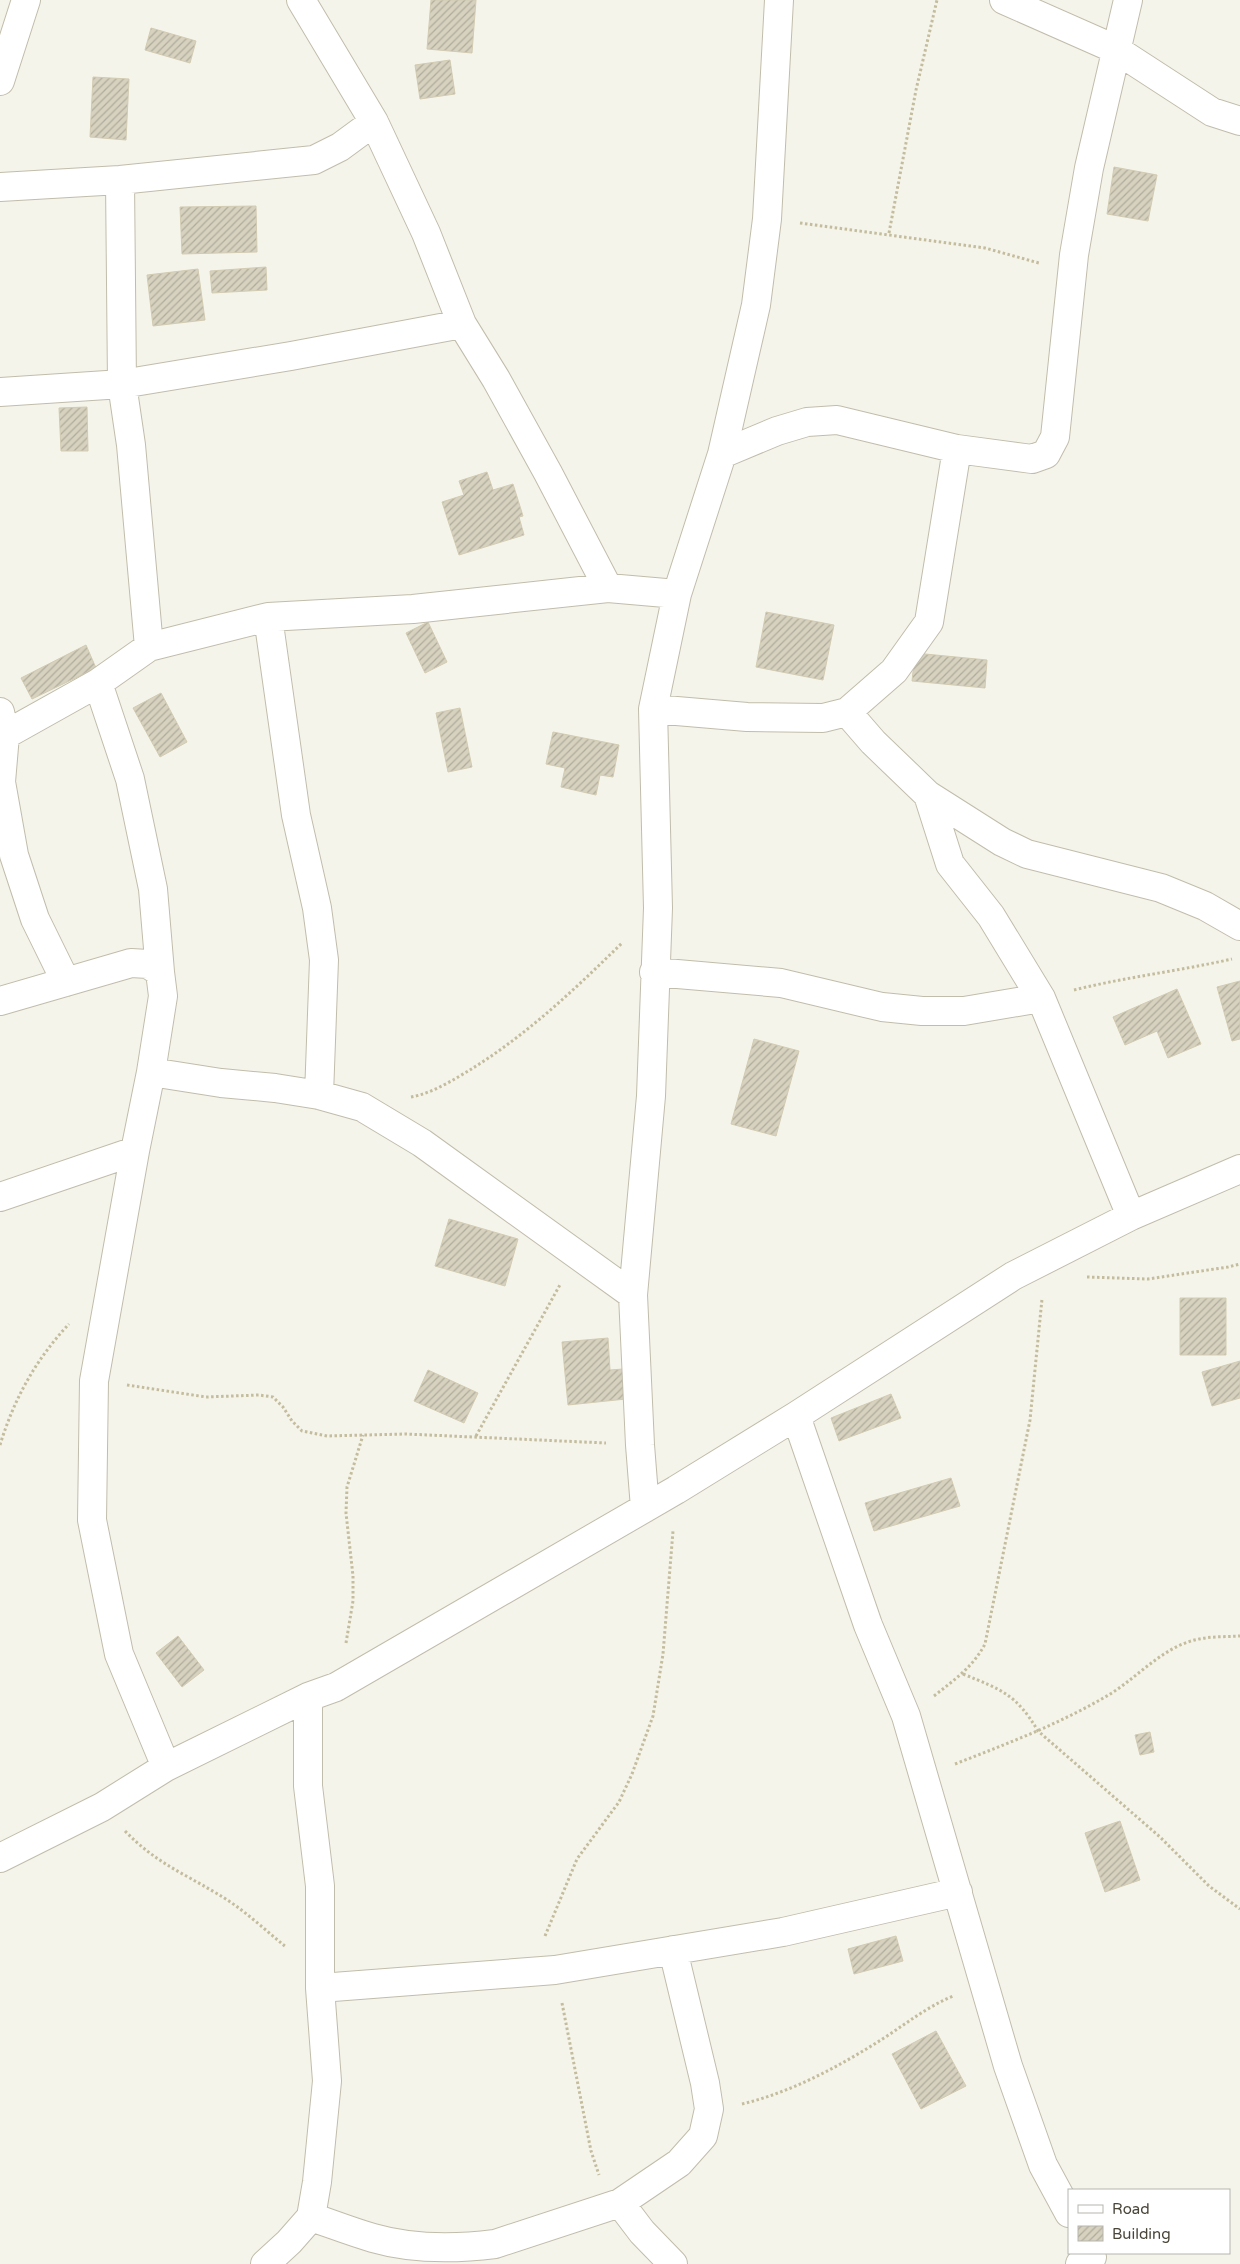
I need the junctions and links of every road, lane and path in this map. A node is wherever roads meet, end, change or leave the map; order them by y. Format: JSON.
{"nodes":[{"id":1,"x":26,"y":0,"type":"edge"},
{"id":2,"x":301,"y":0,"type":"edge"},
{"id":3,"x":779,"y":0,"type":"edge"},
{"id":4,"x":937,"y":0,"type":"edge"},
{"id":5,"x":1004,"y":0,"type":"edge"},
{"id":6,"x":1128,"y":0,"type":"edge"},
{"id":7,"x":1115,"y":49,"type":"junction"},
{"id":8,"x":0,"y":81,"type":"edge"},
{"id":9,"x":1240,"y":121,"type":"edge"},
{"id":10,"x":374,"y":122,"type":"junction"},
{"id":11,"x":120,"y":180,"type":"junction"},
{"id":12,"x":0,"y":187,"type":"edge"},
{"id":13,"x":767,"y":219,"type":"junction"},
{"id":14,"x":889,"y":233,"type":"junction"},
{"id":15,"x":1074,"y":255,"type":"junction"},
{"id":16,"x":462,"y":324,"type":"junction"},
{"id":17,"x":122,"y":384,"type":"junction"},
{"id":18,"x":0,"y":392,"type":"edge"},
{"id":19,"x":957,"y":448,"type":"junction"},
{"id":20,"x":722,"y":454,"type":"junction"},
{"id":21,"x":608,"y":588,"type":"junction"},
{"id":22,"x":677,"y":594,"type":"junction"},
{"id":23,"x":268,"y":618,"type":"junction"},
{"id":24,"x":149,"y":647,"type":"junction"},
{"id":25,"x":98,"y":682,"type":"junction"},
{"id":26,"x":653,"y":709,"type":"junction"},
{"id":27,"x":847,"y":712,"type":"junction"},
{"id":28,"x":2,"y":724,"type":"edge"},
{"id":29,"x":0,"y":782,"type":"edge"},
{"id":30,"x":928,"y":795,"type":"junction"},
{"id":31,"x":658,"y":908,"type":"junction"},
{"id":32,"x":1240,"y":926,"type":"edge"},
{"id":33,"x":1240,"y":957,"type":"edge"},
{"id":34,"x":160,"y":972,"type":"junction"},
{"id":35,"x":654,"y":972,"type":"junction"},
{"id":36,"x":66,"y":982,"type":"junction"},
{"id":37,"x":1041,"y":998,"type":"junction"},
{"id":38,"x":0,"y":1001,"type":"edge"},
{"id":39,"x":151,"y":1072,"type":"junction"},
{"id":40,"x":319,"y":1095,"type":"junction"},
{"id":41,"x":362,"y":1107,"type":"junction"},
{"id":42,"x":135,"y":1151,"type":"junction"},
{"id":43,"x":1240,"y":1169,"type":"edge"},
{"id":44,"x":0,"y":1197,"type":"edge"},
{"id":45,"x":1131,"y":1216,"type":"junction"},
{"id":46,"x":577,"y":1257,"type":"junction"},
{"id":47,"x":1240,"y":1264,"type":"edge"},
{"id":48,"x":1013,"y":1276,"type":"junction"},
{"id":49,"x":1082,"y":1277,"type":"dead end"},
{"id":50,"x":633,"y":1295,"type":"junction"},
{"id":51,"x":72,"y":1321,"type":"dead end"},
{"id":52,"x":94,"y":1381,"type":"junction"},
{"id":53,"x":796,"y":1416,"type":"junction"},
{"id":54,"x":363,"y":1435,"type":"junction"},
{"id":55,"x":476,"y":1436,"type":"junction"},
{"id":56,"x":0,"y":1445,"type":"edge"},
{"id":57,"x":640,"y":1445,"type":"junction"},
{"id":58,"x":676,"y":1490,"type":"junction"},
{"id":59,"x":645,"y":1508,"type":"junction"},
{"id":60,"x":1240,"y":1636,"type":"edge"},
{"id":61,"x":963,"y":1674,"type":"junction"},
{"id":62,"x":336,"y":1687,"type":"junction"},
{"id":63,"x":308,"y":1697,"type":"junction"},
{"id":64,"x":906,"y":1716,"type":"junction"},
{"id":65,"x":1038,"y":1731,"type":"junction"},
{"id":66,"x":166,"y":1767,"type":"junction"},
{"id":67,"x":923,"y":1776,"type":"junction"},
{"id":68,"x":102,"y":1807,"type":"junction"},
{"id":69,"x":0,"y":1858,"type":"edge"},
{"id":70,"x":958,"y":1892,"type":"junction"},
{"id":71,"x":1240,"y":1909,"type":"edge"},
{"id":72,"x":673,"y":1950,"type":"junction"},
{"id":73,"x":542,"y":1971,"type":"junction"},
{"id":74,"x":320,"y":1982,"type":"junction"},
{"id":75,"x":984,"y":1984,"type":"junction"},
{"id":76,"x":709,"y":2109,"type":"junction"},
{"id":77,"x":618,"y":2204,"type":"junction"},
{"id":78,"x":1068,"y":2211,"type":"edge"},
{"id":79,"x":311,"y":2217,"type":"junction"},
{"id":80,"x":265,"y":2264,"type":"edge"},
{"id":81,"x":673,"y":2264,"type":"edge"}],
"edges":[{"from":1,"to":8,"type":"street"},
{"from":2,"to":10,"type":"street"},
{"from":3,"to":13,"type":"street"},
{"from":4,"to":14,"type":"path"},
{"from":5,"to":7,"type":"street"},
{"from":6,"to":7,"type":"street"},
{"from":7,"to":9,"type":"street"},
{"from":7,"to":15,"type":"street"},
{"from":10,"to":11,"type":"street"},
{"from":10,"to":16,"type":"street"},
{"from":11,"to":12,"type":"street"},
{"from":11,"to":17,"type":"street"},
{"from":13,"to":14,"type":"path"},
{"from":13,"to":20,"type":"street"},
{"from":14,"to":15,"type":"path"},
{"from":15,"to":19,"type":"street"},
{"from":16,"to":17,"type":"street"},
{"from":16,"to":21,"type":"street"},
{"from":17,"to":18,"type":"street"},
{"from":17,"to":24,"type":"street"},
{"from":19,"to":20,"type":"street"},
{"from":19,"to":27,"type":"street"},
{"from":20,"to":22,"type":"street"},
{"from":21,"to":22,"type":"street"},
{"from":21,"to":23,"type":"street"},
{"from":22,"to":26,"type":"street"},
{"from":23,"to":24,"type":"street"},
{"from":23,"to":40,"type":"street"},
{"from":24,"to":25,"type":"street"},
{"from":25,"to":28,"type":"street"},
{"from":25,"to":34,"type":"street"},
{"from":26,"to":27,"type":"street"},
{"from":26,"to":31,"type":"street"},
{"from":27,"to":30,"type":"street"},
{"from":28,"to":29,"type":"street"},
{"from":29,"to":36,"type":"street"},
{"from":30,"to":32,"type":"street"},
{"from":30,"to":37,"type":"street"},
{"from":31,"to":35,"type":"street"},
{"from":31,"to":41,"type":"path"},
{"from":33,"to":37,"type":"path"},
{"from":34,"to":36,"type":"street"},
{"from":34,"to":39,"type":"street"},
{"from":35,"to":37,"type":"street"},
{"from":35,"to":50,"type":"street"},
{"from":36,"to":38,"type":"street"},
{"from":37,"to":45,"type":"street"},
{"from":39,"to":40,"type":"street"},
{"from":39,"to":42,"type":"street"},
{"from":40,"to":41,"type":"street"},
{"from":41,"to":46,"type":"street"},
{"from":42,"to":44,"type":"street"},
{"from":42,"to":52,"type":"street"},
{"from":43,"to":45,"type":"street"},
{"from":45,"to":48,"type":"street"},
{"from":46,"to":50,"type":"street"},
{"from":46,"to":55,"type":"path"},
{"from":47,"to":49,"type":"path"},
{"from":48,"to":53,"type":"street"},
{"from":48,"to":61,"type":"path"},
{"from":50,"to":57,"type":"street"},
{"from":51,"to":56,"type":"path"},
{"from":52,"to":54,"type":"path"},
{"from":52,"to":66,"type":"street"},
{"from":53,"to":58,"type":"street"},
{"from":53,"to":64,"type":"street"},
{"from":54,"to":55,"type":"path"},
{"from":54,"to":62,"type":"path"},
{"from":55,"to":57,"type":"path"},
{"from":57,"to":59,"type":"street"},
{"from":58,"to":59,"type":"street"},
{"from":58,"to":73,"type":"path"},
{"from":59,"to":62,"type":"street"},
{"from":60,"to":65,"type":"path"},
{"from":61,"to":64,"type":"path"},
{"from":61,"to":65,"type":"path"},
{"from":62,"to":63,"type":"street"},
{"from":63,"to":66,"type":"street"},
{"from":63,"to":74,"type":"street"},
{"from":64,"to":67,"type":"street"},
{"from":65,"to":67,"type":"path"},
{"from":65,"to":71,"type":"path"},
{"from":66,"to":68,"type":"street"},
{"from":67,"to":70,"type":"street"},
{"from":68,"to":69,"type":"street"},
{"from":68,"to":74,"type":"path"},
{"from":70,"to":72,"type":"street"},
{"from":70,"to":75,"type":"street"},
{"from":72,"to":73,"type":"street"},
{"from":72,"to":76,"type":"street"},
{"from":73,"to":74,"type":"street"},
{"from":73,"to":77,"type":"path"},
{"from":74,"to":79,"type":"street"},
{"from":75,"to":76,"type":"path"},
{"from":75,"to":78,"type":"street"},
{"from":76,"to":77,"type":"street"},
{"from":77,"to":79,"type":"street"},
{"from":77,"to":81,"type":"street"},
{"from":79,"to":80,"type":"street"}]}
